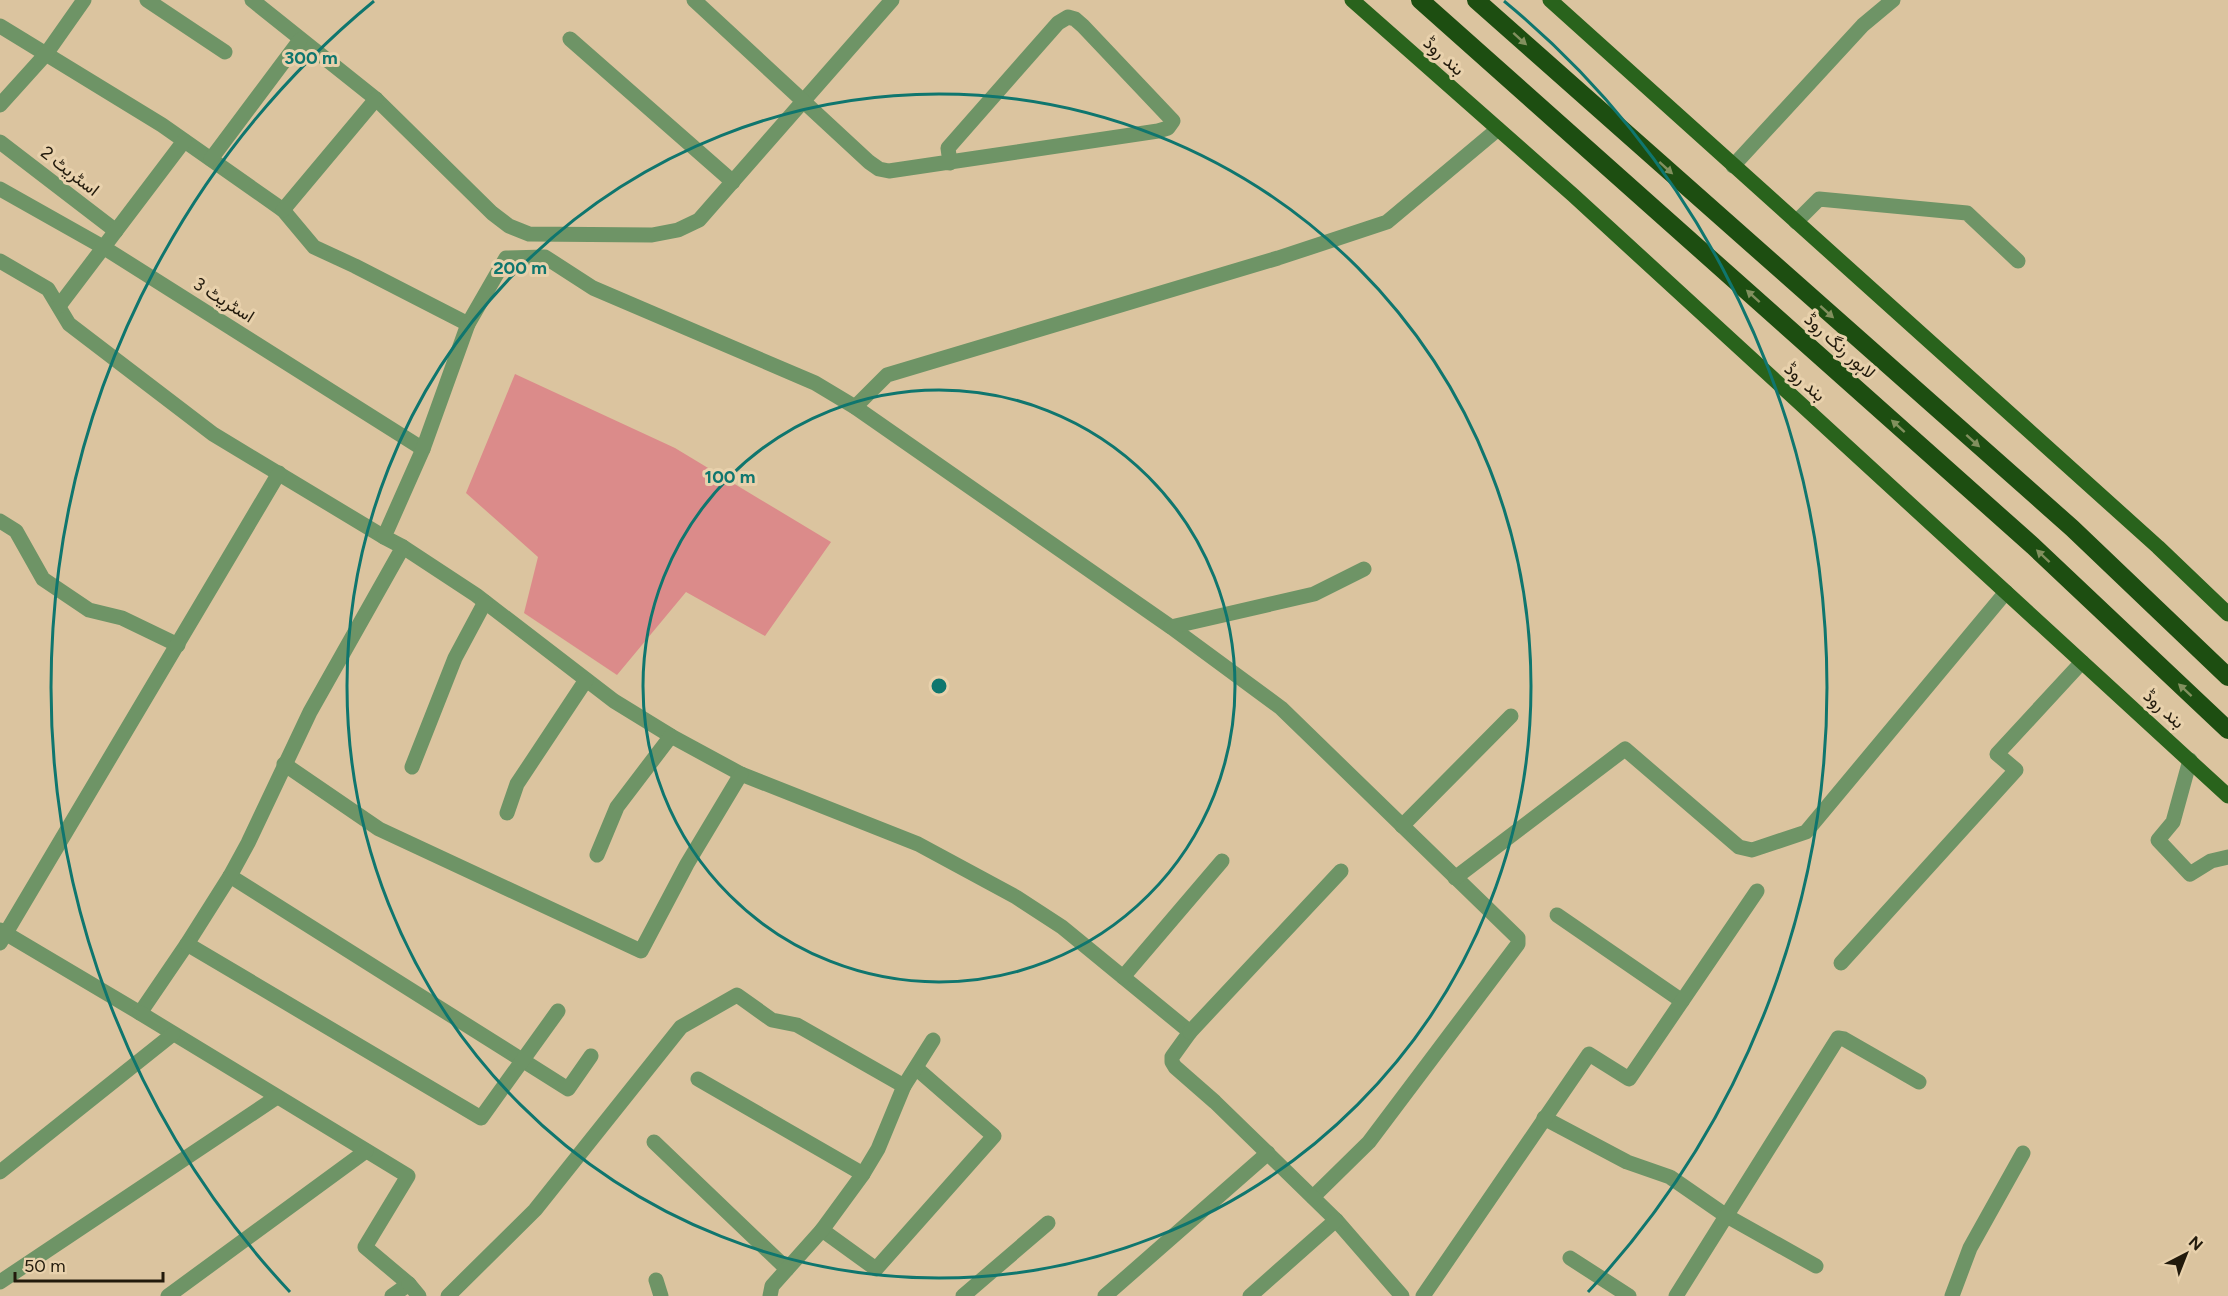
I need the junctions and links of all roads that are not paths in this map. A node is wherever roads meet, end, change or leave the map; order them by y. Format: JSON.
{"nodes":[{"id":1,"x":84,"y":0,"type":"edge"},
{"id":2,"x":147,"y":0,"type":"edge"},
{"id":3,"x":252,"y":0,"type":"edge"},
{"id":4,"x":694,"y":0,"type":"edge"},
{"id":5,"x":892,"y":0,"type":"edge"},
{"id":6,"x":1353,"y":0,"type":"edge"},
{"id":7,"x":1420,"y":0,"type":"edge"},
{"id":8,"x":1476,"y":0,"type":"edge"},
{"id":9,"x":1550,"y":0,"type":"edge"},
{"id":10,"x":1560,"y":0,"type":"edge"},
{"id":11,"x":1893,"y":0,"type":"edge"},
{"id":12,"x":1568,"y":17,"type":"junction"},
{"id":13,"x":0,"y":26,"type":"edge"},
{"id":14,"x":570,"y":39,"type":"dead end"},
{"id":15,"x":300,"y":40,"type":"junction"},
{"id":16,"x":225,"y":52,"type":"dead end"},
{"id":17,"x":45,"y":54,"type":"junction"},
{"id":18,"x":376,"y":99,"type":"junction"},
{"id":19,"x":803,"y":102,"type":"junction"},
{"id":20,"x":0,"y":105,"type":"edge"},
{"id":21,"x":1498,"y":129,"type":"junction"},
{"id":22,"x":184,"y":141,"type":"junction"},
{"id":23,"x":0,"y":142,"type":"edge"},
{"id":24,"x":211,"y":159,"type":"junction"},
{"id":25,"x":950,"y":163,"type":"junction"},
{"id":26,"x":1733,"y":166,"type":"junction"},
{"id":27,"x":733,"y":182,"type":"junction"},
{"id":28,"x":0,"y":189,"type":"edge"},
{"id":29,"x":283,"y":210,"type":"junction"},
{"id":30,"x":1796,"y":222,"type":"junction"},
{"id":31,"x":116,"y":231,"type":"junction"},
{"id":32,"x":103,"y":248,"type":"junction"},
{"id":33,"x":0,"y":261,"type":"edge"},
{"id":34,"x":2018,"y":261,"type":"dead end"},
{"id":35,"x":59,"y":306,"type":"junction"},
{"id":36,"x":468,"y":324,"type":"junction"},
{"id":37,"x":855,"y":407,"type":"junction"},
{"id":38,"x":423,"y":449,"type":"junction"},
{"id":39,"x":279,"y":472,"type":"junction"},
{"id":40,"x":0,"y":520,"type":"edge"},
{"id":41,"x":384,"y":537,"type":"junction"},
{"id":42,"x":403,"y":547,"type":"junction"},
{"id":43,"x":1364,"y":570,"type":"dead end"},
{"id":44,"x":2006,"y":592,"type":"junction"},
{"id":45,"x":485,"y":602,"type":"junction"},
{"id":46,"x":2228,"y":614,"type":"edge"},
{"id":47,"x":1171,"y":627,"type":"junction"},
{"id":48,"x":178,"y":645,"type":"junction"},
{"id":49,"x":2082,"y":662,"type":"junction"},
{"id":50,"x":2228,"y":677,"type":"edge"},
{"id":51,"x":586,"y":680,"type":"junction"},
{"id":52,"x":1511,"y":716,"type":"dead end"},
{"id":53,"x":2228,"y":730,"type":"edge"},
{"id":54,"x":670,"y":736,"type":"junction"},
{"id":55,"x":2190,"y":760,"type":"junction"},
{"id":56,"x":284,"y":764,"type":"junction"},
{"id":57,"x":411,"y":767,"type":"dead end"},
{"id":58,"x":741,"y":774,"type":"junction"},
{"id":59,"x":2228,"y":796,"type":"edge"},
{"id":60,"x":507,"y":813,"type":"dead end"},
{"id":61,"x":1402,"y":826,"type":"junction"},
{"id":62,"x":597,"y":855,"type":"dead end"},
{"id":63,"x":2228,"y":857,"type":"edge"},
{"id":64,"x":1222,"y":861,"type":"dead end"},
{"id":65,"x":1341,"y":871,"type":"dead end"},
{"id":66,"x":230,"y":876,"type":"junction"},
{"id":67,"x":1455,"y":878,"type":"junction"},
{"id":68,"x":1757,"y":891,"type":"dead end"},
{"id":69,"x":1557,"y":915,"type":"dead end"},
{"id":70,"x":2,"y":936,"type":"edge"},
{"id":71,"x":188,"y":944,"type":"junction"},
{"id":72,"x":1841,"y":963,"type":"dead end"},
{"id":73,"x":1123,"y":977,"type":"junction"},
{"id":74,"x":1682,"y":1002,"type":"junction"},
{"id":75,"x":558,"y":1011,"type":"dead end"},
{"id":76,"x":140,"y":1013,"type":"junction"},
{"id":77,"x":1190,"y":1032,"type":"junction"},
{"id":78,"x":173,"y":1034,"type":"junction"},
{"id":79,"x":933,"y":1040,"type":"dead end"},
{"id":80,"x":591,"y":1056,"type":"dead end"},
{"id":81,"x":523,"y":1060,"type":"junction"},
{"id":82,"x":916,"y":1068,"type":"junction"},
{"id":83,"x":698,"y":1079,"type":"dead end"},
{"id":84,"x":1919,"y":1082,"type":"dead end"},
{"id":85,"x":904,"y":1086,"type":"junction"},
{"id":86,"x":278,"y":1097,"type":"junction"},
{"id":87,"x":1545,"y":1118,"type":"junction"},
{"id":88,"x":654,"y":1142,"type":"dead end"},
{"id":89,"x":366,"y":1150,"type":"junction"},
{"id":90,"x":2023,"y":1153,"type":"dead end"},
{"id":91,"x":1269,"y":1154,"type":"junction"},
{"id":92,"x":0,"y":1172,"type":"edge"},
{"id":93,"x":863,"y":1174,"type":"junction"},
{"id":94,"x":1313,"y":1197,"type":"junction"},
{"id":95,"x":1725,"y":1215,"type":"junction"},
{"id":96,"x":1336,"y":1220,"type":"junction"},
{"id":97,"x":1048,"y":1223,"type":"dead end"},
{"id":98,"x":822,"y":1230,"type":"junction"},
{"id":99,"x":1570,"y":1258,"type":"dead end"},
{"id":100,"x":1816,"y":1266,"type":"dead end"},
{"id":101,"x":787,"y":1269,"type":"junction"},
{"id":102,"x":656,"y":1280,"type":"dead end"},
{"id":103,"x":0,"y":1282,"type":"edge"},
{"id":104,"x":414,"y":1290,"type":"edge"},
{"id":105,"x":168,"y":1296,"type":"edge"},
{"id":106,"x":392,"y":1296,"type":"edge"},
{"id":107,"x":448,"y":1296,"type":"edge"},
{"id":108,"x":661,"y":1296,"type":"edge"},
{"id":109,"x":770,"y":1296,"type":"edge"},
{"id":110,"x":963,"y":1296,"type":"edge"},
{"id":111,"x":1106,"y":1296,"type":"edge"},
{"id":112,"x":1250,"y":1296,"type":"edge"},
{"id":113,"x":1402,"y":1296,"type":"edge"},
{"id":114,"x":1424,"y":1296,"type":"edge"},
{"id":115,"x":1629,"y":1296,"type":"edge"},
{"id":116,"x":1676,"y":1296,"type":"edge"},
{"id":117,"x":1952,"y":1296,"type":"edge"}],
"edges":[{"from":1,"to":17,"type":"street"},
{"from":2,"to":16,"type":"street"},
{"from":3,"to":15,"type":"street"},
{"from":4,"to":19,"type":"street"},
{"from":5,"to":19,"type":"street"},
{"from":6,"to":21,"type":"main road","name":"بند روڈ"},
{"from":53,"to":7,"type":"highway","name":"لاہور رنگ روڈ","one_way":true},
{"from":8,"to":50,"type":"highway","name":"لاہور رنگ روڈ","one_way":true},
{"from":9,"to":12,"type":"main road"},
{"from":10,"to":12,"type":"main road"},
{"from":11,"to":26,"type":"street"},
{"from":12,"to":26,"type":"main road"},
{"from":13,"to":17,"type":"street"},
{"from":14,"to":27,"type":"street"},
{"from":15,"to":18,"type":"street"},
{"from":15,"to":24,"type":"street"},
{"from":17,"to":20,"type":"street"},
{"from":17,"to":22,"type":"street"},
{"from":18,"to":27,"type":"street"},
{"from":18,"to":29,"type":"street"},
{"from":19,"to":25,"type":"street"},
{"from":19,"to":27,"type":"street"},
{"from":21,"to":37,"type":"street"},
{"from":21,"to":44,"type":"main road","name":"بند روڈ"},
{"from":22,"to":24,"type":"street"},
{"from":22,"to":31,"type":"street"},
{"from":23,"to":31,"type":"street","name":"اسٹریٹ 2"},
{"from":24,"to":29,"type":"street"},
{"from":25,"to":25,"type":"street"},
{"from":26,"to":30,"type":"main road"},
{"from":28,"to":32,"type":"street","name":"اسٹریٹ 3"},
{"from":29,"to":36,"type":"street"},
{"from":30,"to":34,"type":"street"},
{"from":30,"to":46,"type":"main road"},
{"from":31,"to":32,"type":"street"},
{"from":32,"to":35,"type":"street"},
{"from":32,"to":38,"type":"street","name":"اسٹریٹ 3"},
{"from":33,"to":35,"type":"street"},
{"from":35,"to":39,"type":"street"},
{"from":36,"to":37,"type":"street"},
{"from":36,"to":38,"type":"street"},
{"from":37,"to":47,"type":"street"},
{"from":38,"to":41,"type":"street"},
{"from":39,"to":41,"type":"street"},
{"from":39,"to":48,"type":"street"},
{"from":40,"to":48,"type":"street"},
{"from":41,"to":42,"type":"street"},
{"from":42,"to":45,"type":"street"},
{"from":42,"to":56,"type":"street"},
{"from":43,"to":47,"type":"street"},
{"from":44,"to":49,"type":"main road","name":"بند روڈ"},
{"from":44,"to":67,"type":"street"},
{"from":45,"to":51,"type":"street"},
{"from":45,"to":57,"type":"street"},
{"from":47,"to":61,"type":"street"},
{"from":48,"to":70,"type":"street"},
{"from":49,"to":55,"type":"main road","name":"بند روڈ"},
{"from":49,"to":72,"type":"street"},
{"from":51,"to":54,"type":"street"},
{"from":51,"to":60,"type":"street"},
{"from":52,"to":61,"type":"street"},
{"from":54,"to":58,"type":"street"},
{"from":54,"to":62,"type":"street"},
{"from":55,"to":59,"type":"main road","name":"بند روڈ"},
{"from":55,"to":63,"type":"street"},
{"from":56,"to":58,"type":"street"},
{"from":56,"to":66,"type":"street"},
{"from":58,"to":73,"type":"street"},
{"from":61,"to":67,"type":"street"},
{"from":64,"to":73,"type":"street"},
{"from":65,"to":77,"type":"street"},
{"from":66,"to":71,"type":"street"},
{"from":66,"to":81,"type":"street"},
{"from":67,"to":94,"type":"street"},
{"from":68,"to":74,"type":"street"},
{"from":69,"to":74,"type":"street"},
{"from":70,"to":76,"type":"street"},
{"from":71,"to":76,"type":"street"},
{"from":71,"to":81,"type":"street"},
{"from":73,"to":77,"type":"street"},
{"from":74,"to":87,"type":"street"},
{"from":75,"to":81,"type":"street"},
{"from":76,"to":78,"type":"street"},
{"from":77,"to":91,"type":"street"},
{"from":78,"to":86,"type":"street"},
{"from":78,"to":92,"type":"street"},
{"from":79,"to":82,"type":"street"},
{"from":80,"to":81,"type":"street"},
{"from":82,"to":85,"type":"street"},
{"from":82,"to":98,"type":"street"},
{"from":83,"to":93,"type":"street"},
{"from":84,"to":95,"type":"street"},
{"from":85,"to":93,"type":"street"},
{"from":85,"to":107,"type":"street"},
{"from":86,"to":89,"type":"street"},
{"from":86,"to":103,"type":"street"},
{"from":87,"to":95,"type":"street"},
{"from":87,"to":114,"type":"street"},
{"from":88,"to":101,"type":"street"},
{"from":89,"to":104,"type":"street"},
{"from":89,"to":105,"type":"street"},
{"from":90,"to":117,"type":"street"},
{"from":91,"to":94,"type":"street"},
{"from":91,"to":111,"type":"street"},
{"from":93,"to":98,"type":"street"},
{"from":94,"to":96,"type":"street"},
{"from":95,"to":100,"type":"street"},
{"from":95,"to":116,"type":"street"},
{"from":96,"to":112,"type":"street"},
{"from":96,"to":113,"type":"street"},
{"from":97,"to":110,"type":"street"},
{"from":98,"to":101,"type":"street"},
{"from":99,"to":115,"type":"street"},
{"from":101,"to":109,"type":"street"},
{"from":102,"to":108,"type":"street"},
{"from":104,"to":106,"type":"street"}]}
